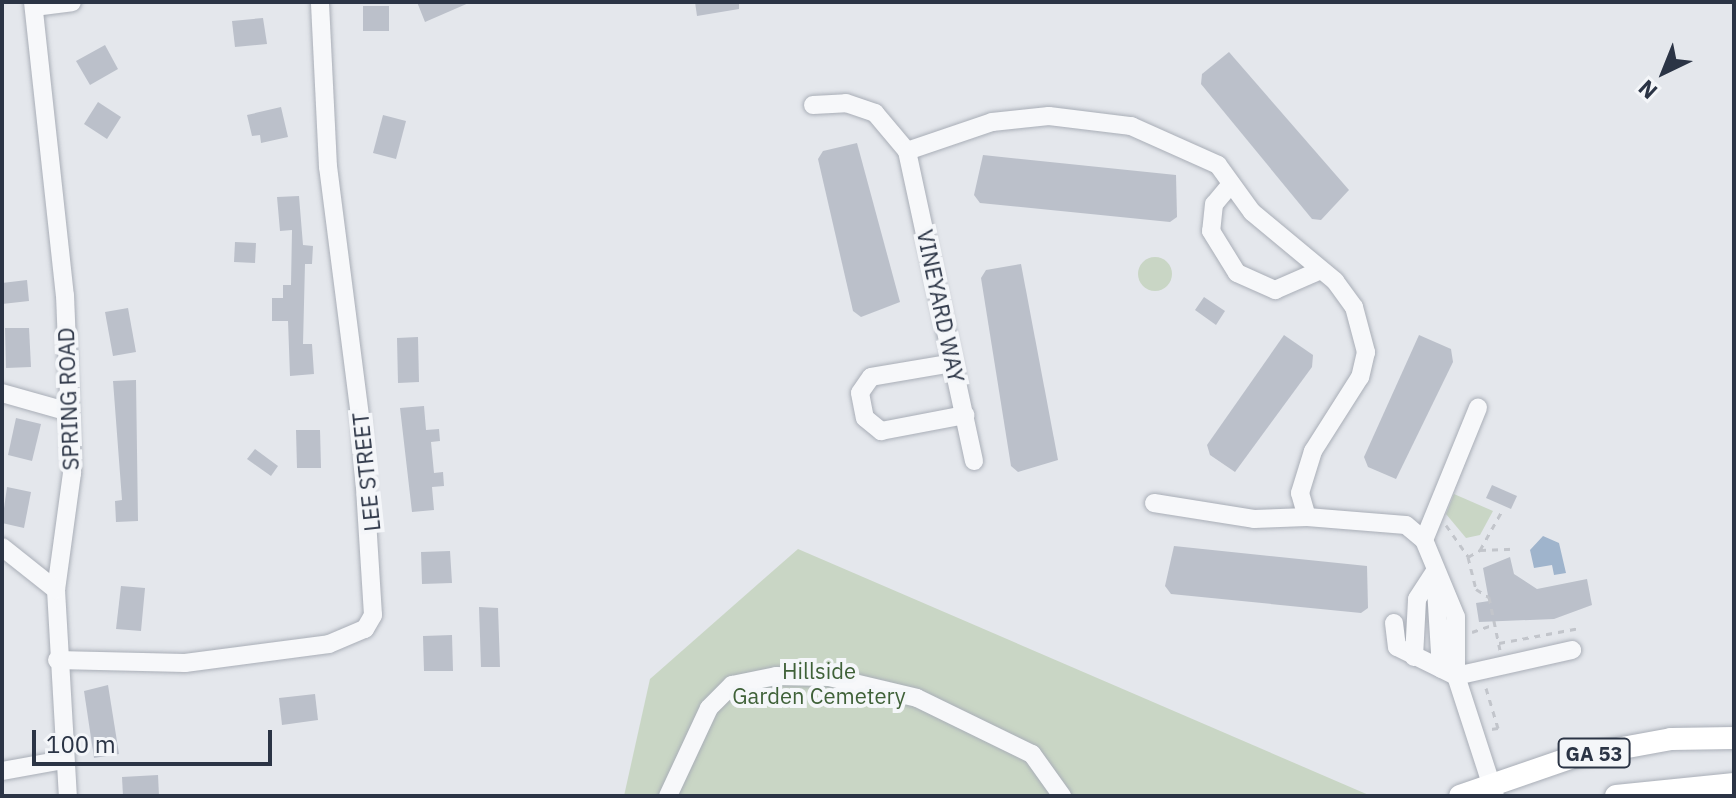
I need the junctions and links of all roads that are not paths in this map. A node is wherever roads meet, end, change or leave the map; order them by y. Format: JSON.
{"nodes":[{"id":1,"x":72,"y":2,"type":"edge"},
{"id":2,"x":320,"y":2,"type":"edge"},
{"id":3,"x":34,"y":4,"type":"edge"},
{"id":4,"x":813,"y":105,"type":"dead end"},
{"id":5,"x":907,"y":151,"type":"junction"},
{"id":6,"x":1231,"y":184,"type":"junction"},
{"id":7,"x":1321,"y":270,"type":"junction"},
{"id":8,"x":953,"y":363,"type":"junction"},
{"id":9,"x":2,"y":393,"type":"edge"},
{"id":10,"x":1478,"y":408,"type":"dead end"},
{"id":11,"x":69,"y":412,"type":"junction"},
{"id":12,"x":965,"y":415,"type":"junction"},
{"id":13,"x":974,"y":461,"type":"dead end"},
{"id":14,"x":1154,"y":503,"type":"dead end"},
{"id":15,"x":1307,"y":517,"type":"junction"},
{"id":16,"x":1424,"y":540,"type":"junction"},
{"id":17,"x":2,"y":547,"type":"edge"},
{"id":18,"x":1435,"y":570,"type":"junction"},
{"id":19,"x":56,"y":590,"type":"junction"},
{"id":20,"x":1394,"y":623,"type":"dead end"},
{"id":21,"x":1572,"y":650,"type":"dead end"},
{"id":22,"x":1414,"y":657,"type":"junction"},
{"id":23,"x":57,"y":660,"type":"junction"},
{"id":24,"x":1449,"y":672,"type":"junction"},
{"id":25,"x":1734,"y":738,"type":"edge"},
{"id":26,"x":63,"y":760,"type":"junction"},
{"id":27,"x":2,"y":771,"type":"edge"},
{"id":28,"x":1734,"y":784,"type":"edge"},
{"id":29,"x":1493,"y":788,"type":"edge"},
{"id":30,"x":68,"y":796,"type":"edge"},
{"id":31,"x":668,"y":796,"type":"edge"},
{"id":32,"x":1062,"y":796,"type":"edge"},
{"id":33,"x":1460,"y":796,"type":"edge"},
{"id":34,"x":1616,"y":796,"type":"edge"}],
"edges":[{"from":1,"to":3,"type":"street"},
{"from":2,"to":23,"type":"street","name":"LEE STREET"},
{"from":3,"to":11,"type":"street","name":"SPRING ROAD"},
{"from":4,"to":5,"type":"street","name":"VINEYARD WAY"},
{"from":5,"to":6,"type":"street"},
{"from":5,"to":8,"type":"street","name":"VINEYARD WAY"},
{"from":6,"to":7,"type":"street"},
{"from":6,"to":7,"type":"street"},
{"from":7,"to":15,"type":"street"},
{"from":8,"to":12,"type":"street","name":"VINEYARD WAY"},
{"from":8,"to":12,"type":"street"},
{"from":9,"to":11,"type":"street"},
{"from":10,"to":16,"type":"street"},
{"from":11,"to":19,"type":"street","name":"SPRING ROAD"},
{"from":12,"to":13,"type":"street","name":"VINEYARD WAY"},
{"from":14,"to":15,"type":"street"},
{"from":15,"to":16,"type":"street"},
{"from":16,"to":18,"type":"street"},
{"from":17,"to":19,"type":"street"},
{"from":18,"to":22,"type":"street"},
{"from":18,"to":24,"type":"street"},
{"from":19,"to":23,"type":"street","name":"SPRING ROAD"},
{"from":20,"to":22,"type":"street"},
{"from":21,"to":24,"type":"street"},
{"from":22,"to":24,"type":"street"},
{"from":23,"to":26,"type":"street","name":"SPRING ROAD"},
{"from":24,"to":29,"type":"street"},
{"from":25,"to":29,"type":"main road","number":"GA 53"},
{"from":26,"to":27,"type":"street"},
{"from":26,"to":30,"type":"street","name":"SPRING ROAD"},
{"from":28,"to":34,"type":"main road","number":"GA 53"},
{"from":29,"to":33,"type":"main road","number":"GA 53"},
{"from":31,"to":32,"type":"street"}]}
